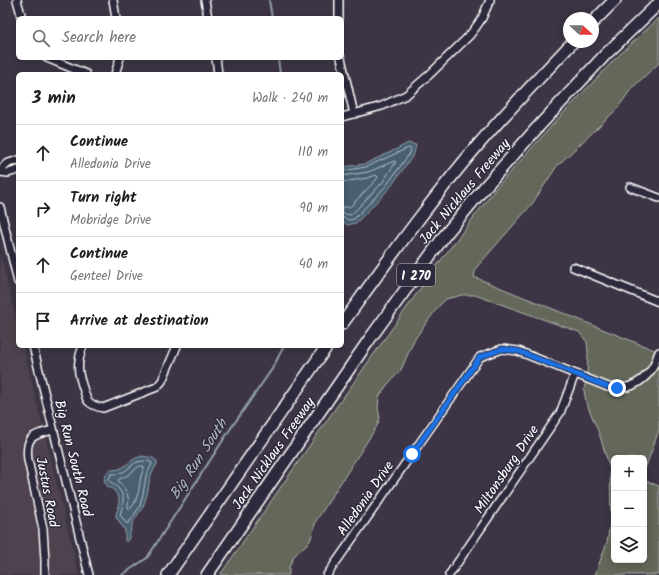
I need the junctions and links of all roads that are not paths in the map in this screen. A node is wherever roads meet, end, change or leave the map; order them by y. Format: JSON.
{"nodes":[{"id":1,"x":17,"y":0,"type":"edge"},
{"id":2,"x":113,"y":0,"type":"edge"},
{"id":3,"x":205,"y":0,"type":"edge"},
{"id":4,"x":339,"y":0,"type":"edge"},
{"id":5,"x":490,"y":0,"type":"edge"},
{"id":6,"x":615,"y":0,"type":"edge"},
{"id":7,"x":659,"y":3,"type":"edge"},
{"id":8,"x":21,"y":16,"type":"edge"},
{"id":9,"x":116,"y":16,"type":"edge"},
{"id":10,"x":208,"y":16,"type":"edge"},
{"id":11,"x":339,"y":16,"type":"edge"},
{"id":12,"x":599,"y":16,"type":"edge"},
{"id":13,"x":567,"y":48,"type":"edge"},
{"id":14,"x":51,"y":60,"type":"edge"},
{"id":15,"x":119,"y":60,"type":"edge"},
{"id":16,"x":216,"y":60,"type":"edge"},
{"id":17,"x":341,"y":60,"type":"edge"},
{"id":18,"x":81,"y":72,"type":"edge"},
{"id":19,"x":116,"y":72,"type":"edge"},
{"id":20,"x":218,"y":72,"type":"edge"},
{"id":21,"x":354,"y":114,"type":"junction"},
{"id":22,"x":344,"y":116,"type":"edge"},
{"id":23,"x":16,"y":161,"type":"edge"},
{"id":24,"x":0,"y":171,"type":"edge"},
{"id":25,"x":16,"y":171,"type":"edge"},
{"id":26,"x":630,"y":186,"type":"dead end"},
{"id":27,"x":659,"y":198,"type":"edge"},
{"id":28,"x":0,"y":207,"type":"edge"},
{"id":29,"x":573,"y":266,"type":"dead end"},
{"id":30,"x":16,"y":274,"type":"edge"},
{"id":31,"x":659,"y":302,"type":"edge"},
{"id":32,"x":344,"y":321,"type":"edge"},
{"id":33,"x":33,"y":348,"type":"edge"},
{"id":34,"x":82,"y":348,"type":"edge"},
{"id":35,"x":176,"y":348,"type":"edge"},
{"id":36,"x":326,"y":348,"type":"edge"},
{"id":37,"x":659,"y":352,"type":"edge"},
{"id":38,"x":575,"y":374,"type":"junction"},
{"id":39,"x":53,"y":430,"type":"junction"},
{"id":40,"x":45,"y":575,"type":"edge"},
{"id":41,"x":89,"y":575,"type":"edge"},
{"id":42,"x":168,"y":575,"type":"edge"},
{"id":43,"x":206,"y":575,"type":"edge"},
{"id":44,"x":327,"y":575,"type":"edge"},
{"id":45,"x":449,"y":575,"type":"edge"}],
"edges":[{"from":1,"to":8,"type":"street"},
{"from":2,"to":9,"type":"street"},
{"from":3,"to":10,"type":"street"},
{"from":4,"to":11,"type":"street"},
{"from":5,"to":21,"type":"street"},
{"from":6,"to":12,"type":"highway"},
{"from":7,"to":43,"type":"highway","name":"Jack Nicklaus Freeway","number":"I 270"},
{"from":13,"to":32,"type":"highway","name":"Jack Nicklaus Freeway","number":"I 270"},
{"from":14,"to":18,"type":"street"},
{"from":15,"to":19,"type":"street"},
{"from":16,"to":20,"type":"street"},
{"from":17,"to":21,"type":"street"},
{"from":21,"to":22,"type":"street"},
{"from":23,"to":24,"type":"street"},
{"from":24,"to":25,"type":"street"},
{"from":26,"to":27,"type":"street"},
{"from":28,"to":30,"type":"street"},
{"from":29,"to":31,"type":"street"},
{"from":33,"to":39,"type":"street","name":"Big Run South Road"},
{"from":34,"to":35,"type":"street"},
{"from":36,"to":42,"type":"highway","name":"Jack Nicklaus Freeway"},
{"from":37,"to":38,"type":"street"},
{"from":38,"to":44,"type":"street","name":"Alledonia Drive"},
{"from":38,"to":45,"type":"street","name":"Miltonsburg Drive"},
{"from":39,"to":40,"type":"street","name":"Justus Road"},
{"from":39,"to":41,"type":"street","name":"Big Run South Road"}]}
